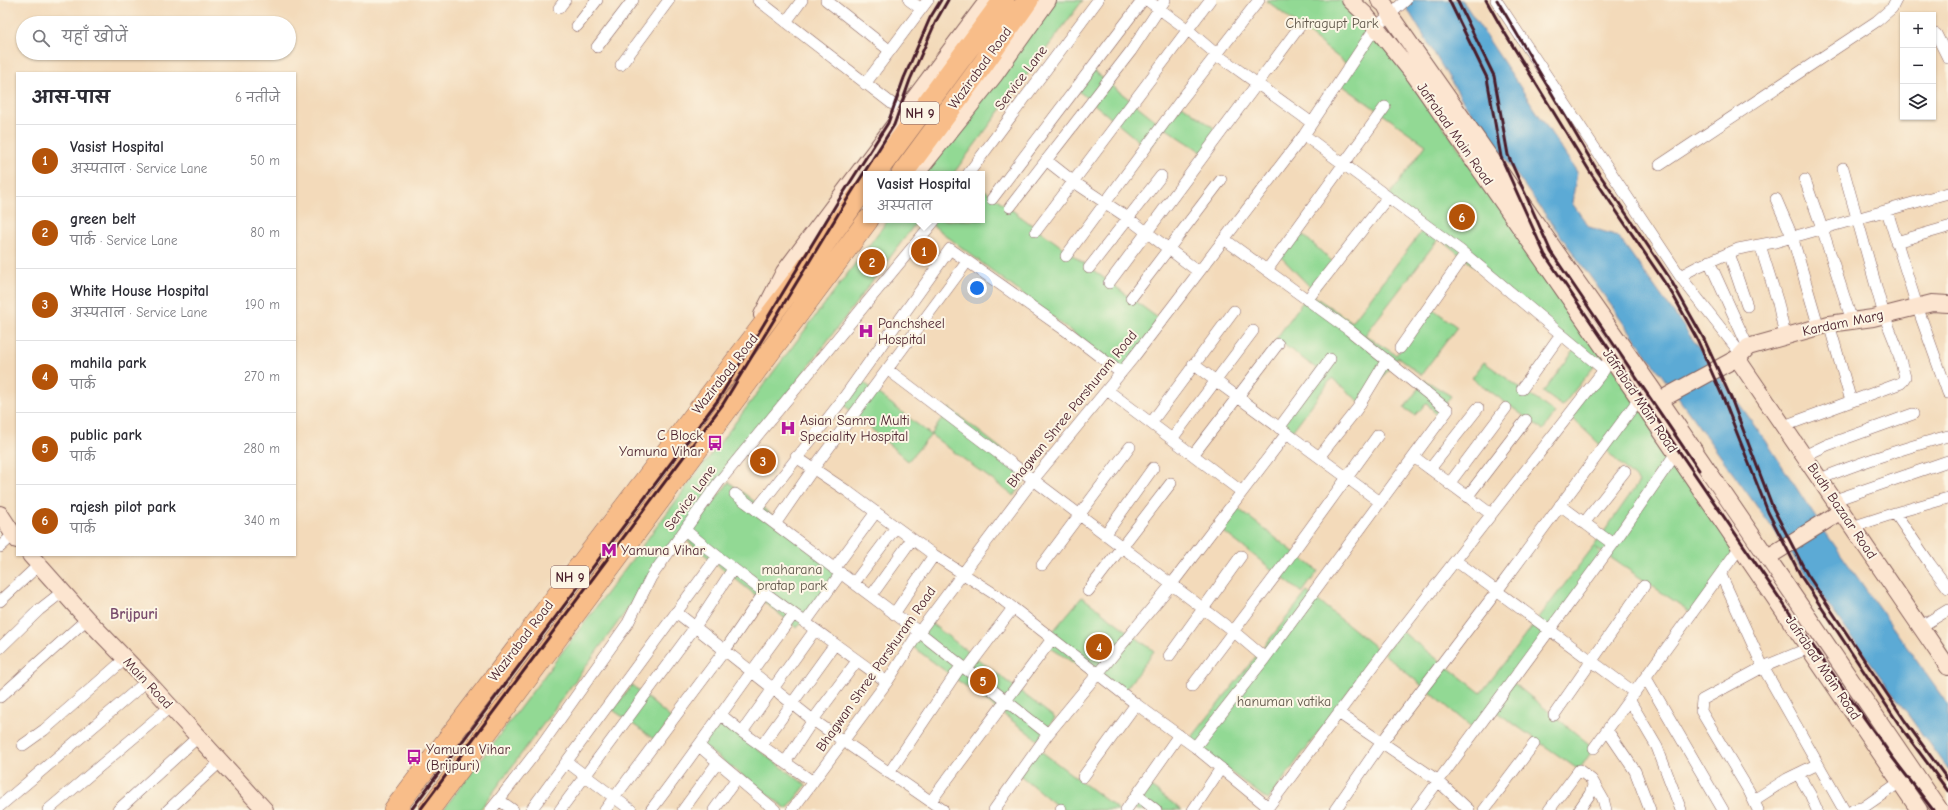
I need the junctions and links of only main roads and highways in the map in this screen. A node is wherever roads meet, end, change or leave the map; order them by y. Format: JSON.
{"nodes":[{"id":1,"x":988,"y":0,"type":"edge"},
{"id":2,"x":1004,"y":0,"type":"edge"},
{"id":3,"x":1028,"y":0,"type":"edge"},
{"id":4,"x":1048,"y":0,"type":"edge"},
{"id":5,"x":1350,"y":0,"type":"edge"},
{"id":6,"x":1379,"y":0,"type":"edge"},
{"id":7,"x":877,"y":171,"type":"edge"},
{"id":8,"x":904,"y":171,"type":"edge"},
{"id":9,"x":918,"y":171,"type":"edge"},
{"id":10,"x":863,"y":190,"type":"edge"},
{"id":11,"x":866,"y":223,"type":"edge"},
{"id":12,"x":877,"y":223,"type":"edge"},
{"id":13,"x":1948,"y":304,"type":"edge"},
{"id":14,"x":747,"y":345,"type":"junction"},
{"id":15,"x":1743,"y":352,"type":"junction"},
{"id":16,"x":768,"y":355,"type":"junction"},
{"id":17,"x":1660,"y":400,"type":"junction"},
{"id":18,"x":1839,"y":506,"type":"junction"},
{"id":19,"x":0,"y":514,"type":"edge"},
{"id":20,"x":15,"y":537,"type":"edge"},
{"id":21,"x":1768,"y":557,"type":"junction"},
{"id":22,"x":34,"y":560,"type":"edge"},
{"id":23,"x":1948,"y":667,"type":"edge"},
{"id":24,"x":266,"y":810,"type":"edge"},
{"id":25,"x":394,"y":810,"type":"edge"},
{"id":26,"x":429,"y":810,"type":"edge"},
{"id":27,"x":1919,"y":810,"type":"edge"},
{"id":28,"x":1940,"y":810,"type":"edge"}],
"edges":[{"from":1,"to":14,"type":"main road"},
{"from":2,"to":7,"type":"highway","name":"Wazirabad Road","number":"NH 9"},
{"from":3,"to":8,"type":"highway","name":"Wazirabad Road","number":"NH 9"},
{"from":4,"to":9,"type":"main road"},
{"from":5,"to":27,"type":"main road","name":"Jafrabad Main Road"},
{"from":6,"to":17,"type":"main road","name":"Jafrabad Main Road"},
{"from":10,"to":14,"type":"highway","name":"Wazirabad Road","number":"NH 9"},
{"from":11,"to":16,"type":"highway","name":"Wazirabad Road","number":"NH 9"},
{"from":12,"to":16,"type":"main road"},
{"from":13,"to":15,"type":"main road","name":"Kardam Marg"},
{"from":14,"to":25,"type":"highway","name":"Wazirabad Road","number":"NH 9"},
{"from":15,"to":17,"type":"main road","name":"Kardam Marg"},
{"from":15,"to":18,"type":"main road","name":"Budh Bazaar Road"},
{"from":16,"to":26,"type":"highway","name":"Wazirabad Road","number":"NH 9"},
{"from":17,"to":21,"type":"main road","name":"Jafrabad Main Road"},
{"from":18,"to":21,"type":"main road"},
{"from":18,"to":23,"type":"main road","name":"Budh Bazaar Road"},
{"from":19,"to":20,"type":"main road"},
{"from":21,"to":28,"type":"main road","name":"Jafrabad Main Road"},
{"from":22,"to":24,"type":"main road","name":"Main Road"}]}
